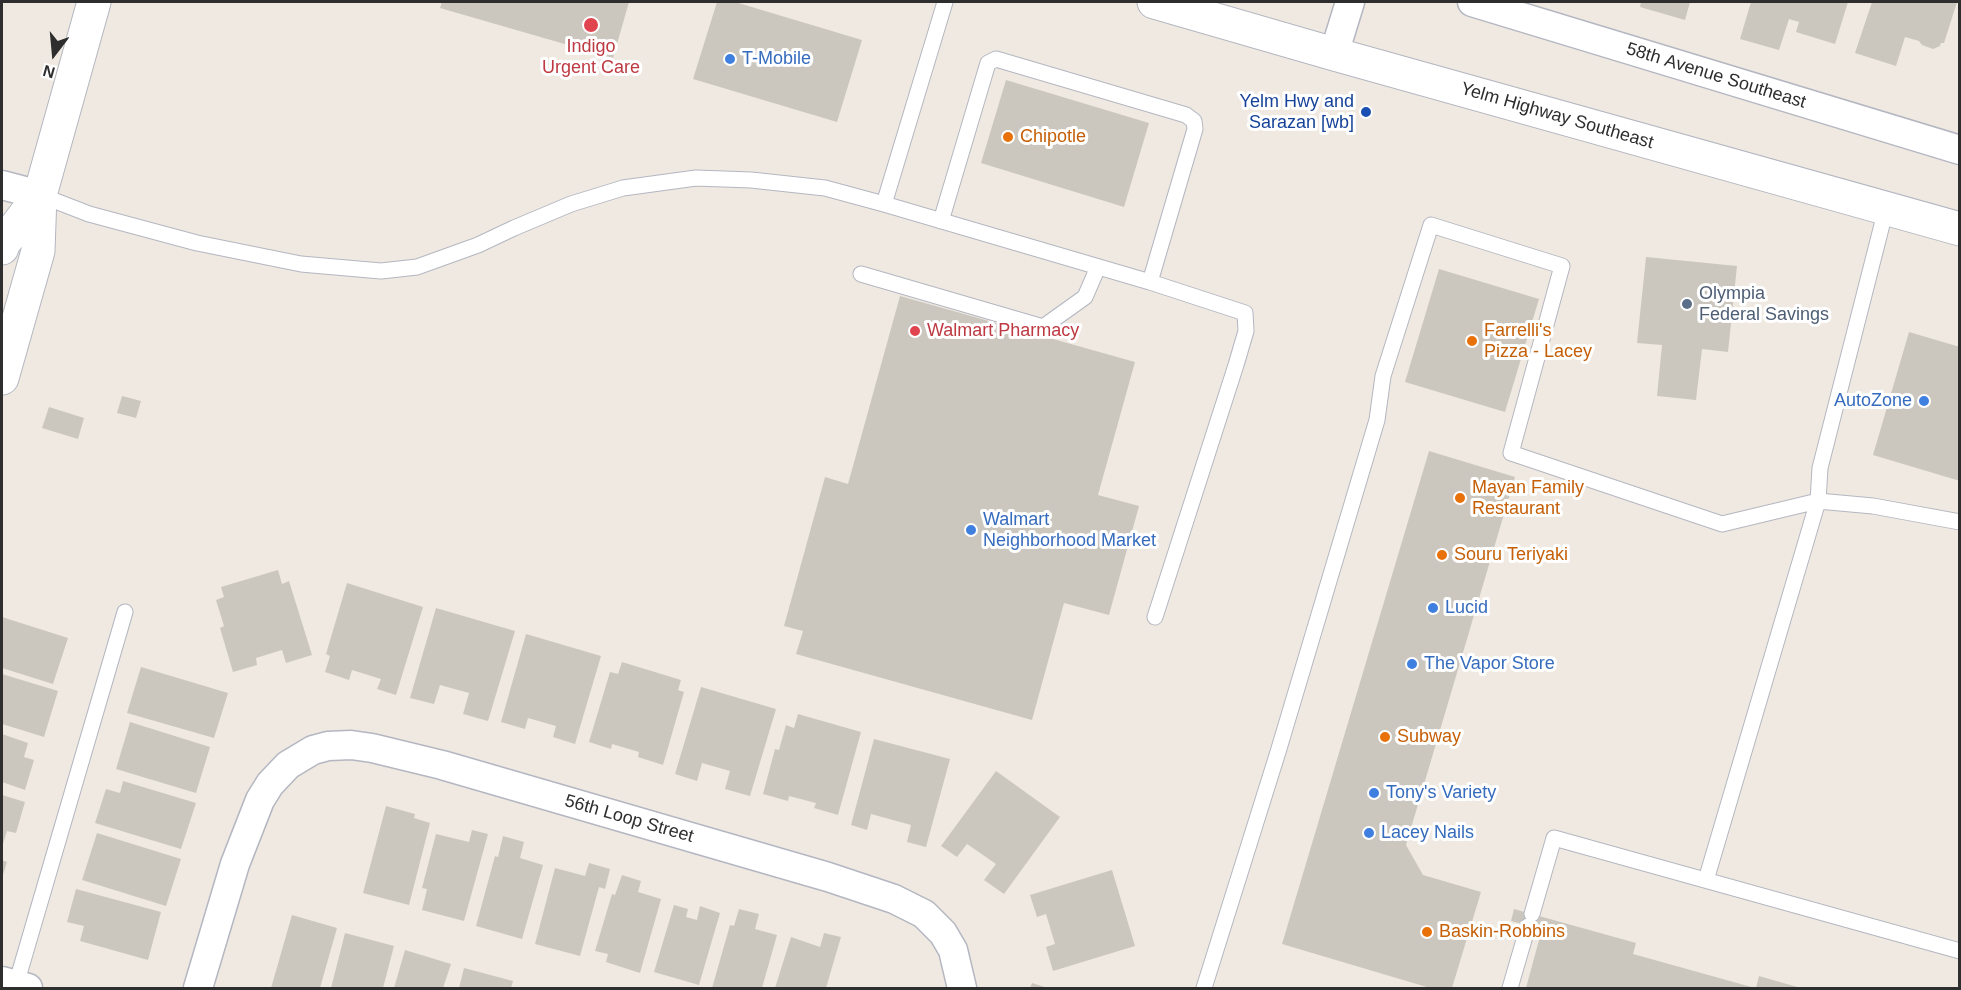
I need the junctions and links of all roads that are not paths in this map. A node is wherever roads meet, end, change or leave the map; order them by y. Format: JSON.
{"nodes":[{"id":1,"x":94,"y":2,"type":"edge"},
{"id":2,"x":945,"y":2,"type":"edge"},
{"id":3,"x":1154,"y":2,"type":"edge"},
{"id":4,"x":1350,"y":2,"type":"edge"},
{"id":5,"x":1472,"y":2,"type":"edge"},
{"id":6,"x":1334,"y":54,"type":"junction"},
{"id":7,"x":1959,"y":150,"type":"edge"},
{"id":8,"x":2,"y":185,"type":"edge"},
{"id":9,"x":40,"y":195,"type":"junction"},
{"id":10,"x":884,"y":204,"type":"junction"},
{"id":11,"x":1886,"y":209,"type":"junction"},
{"id":12,"x":940,"y":221,"type":"junction"},
{"id":13,"x":1959,"y":229,"type":"edge"},
{"id":14,"x":2,"y":248,"type":"edge"},
{"id":15,"x":1098,"y":267,"type":"junction"},
{"id":16,"x":861,"y":274,"type":"dead end"},
{"id":17,"x":1150,"y":282,"type":"junction"},
{"id":18,"x":2,"y":378,"type":"edge"},
{"id":19,"x":1818,"y":501,"type":"junction"},
{"id":20,"x":1959,"y":522,"type":"edge"},
{"id":21,"x":125,"y":612,"type":"dead end"},
{"id":22,"x":1155,"y":617,"type":"dead end"},
{"id":23,"x":1706,"y":879,"type":"junction"},
{"id":24,"x":1959,"y":951,"type":"edge"},
{"id":25,"x":15,"y":986,"type":"edge"},
{"id":26,"x":198,"y":988,"type":"edge"},
{"id":27,"x":962,"y":988,"type":"edge"},
{"id":28,"x":1204,"y":988,"type":"edge"},
{"id":29,"x":1510,"y":988,"type":"edge"}],
"edges":[{"from":1,"to":9,"type":"main road"},
{"from":2,"to":10,"type":"lane"},
{"from":3,"to":6,"type":"main road","name":"Yelm Highway Southeast"},
{"from":4,"to":6,"type":"street"},
{"from":5,"to":7,"type":"street","name":"58th Avenue Southeast"},
{"from":6,"to":11,"type":"main road","name":"Yelm Highway Southeast"},
{"from":8,"to":9,"type":"street"},
{"from":9,"to":10,"type":"lane"},
{"from":9,"to":14,"type":"main road"},
{"from":9,"to":18,"type":"main road"},
{"from":10,"to":12,"type":"lane"},
{"from":11,"to":13,"type":"main road","name":"Yelm Highway Southeast"},
{"from":11,"to":19,"type":"lane"},
{"from":12,"to":15,"type":"lane"},
{"from":12,"to":17,"type":"lane"},
{"from":15,"to":16,"type":"lane"},
{"from":15,"to":17,"type":"lane"},
{"from":17,"to":22,"type":"lane"},
{"from":19,"to":20,"type":"lane"},
{"from":19,"to":23,"type":"lane"},
{"from":19,"to":28,"type":"lane"},
{"from":21,"to":25,"type":"lane"},
{"from":23,"to":24,"type":"lane"},
{"from":23,"to":29,"type":"lane"},
{"from":26,"to":27,"type":"street","name":"56th Loop Street"}]}
